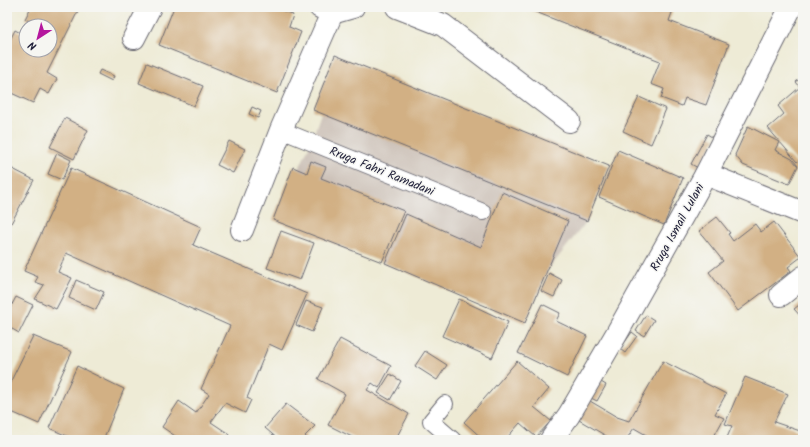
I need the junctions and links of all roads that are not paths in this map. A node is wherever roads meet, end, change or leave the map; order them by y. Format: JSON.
{"nodes":[{"id":1,"x":150,"y":7,"type":"edge"},
{"id":2,"x":397,"y":7,"type":"edge"},
{"id":3,"x":791,"y":7,"type":"edge"},
{"id":4,"x":335,"y":9,"type":"edge"},
{"id":5,"x":134,"y":38,"type":"dead end"},
{"id":6,"x":569,"y":121,"type":"dead end"},
{"id":7,"x":281,"y":130,"type":"junction"},
{"id":8,"x":706,"y":174,"type":"junction"},
{"id":9,"x":483,"y":212,"type":"dead end"},
{"id":10,"x":803,"y":213,"type":"edge"},
{"id":11,"x":242,"y":230,"type":"dead end"},
{"id":12,"x":803,"y":277,"type":"edge"},
{"id":13,"x":782,"y":295,"type":"dead end"},
{"id":14,"x":445,"y":404,"type":"dead end"},
{"id":15,"x":453,"y":440,"type":"edge"},
{"id":16,"x":551,"y":440,"type":"edge"}],
"edges":[{"from":1,"to":5,"type":"street"},
{"from":2,"to":6,"type":"street"},
{"from":3,"to":8,"type":"street","name":"Rruga Ismail Lulani"},
{"from":4,"to":7,"type":"street"},
{"from":7,"to":9,"type":"lane","name":"Rruga Fahri Ramadani"},
{"from":7,"to":11,"type":"street"},
{"from":8,"to":10,"type":"street"},
{"from":8,"to":16,"type":"street","name":"Rruga Ismail Lulani"},
{"from":12,"to":13,"type":"street"},
{"from":14,"to":15,"type":"lane"}]}
